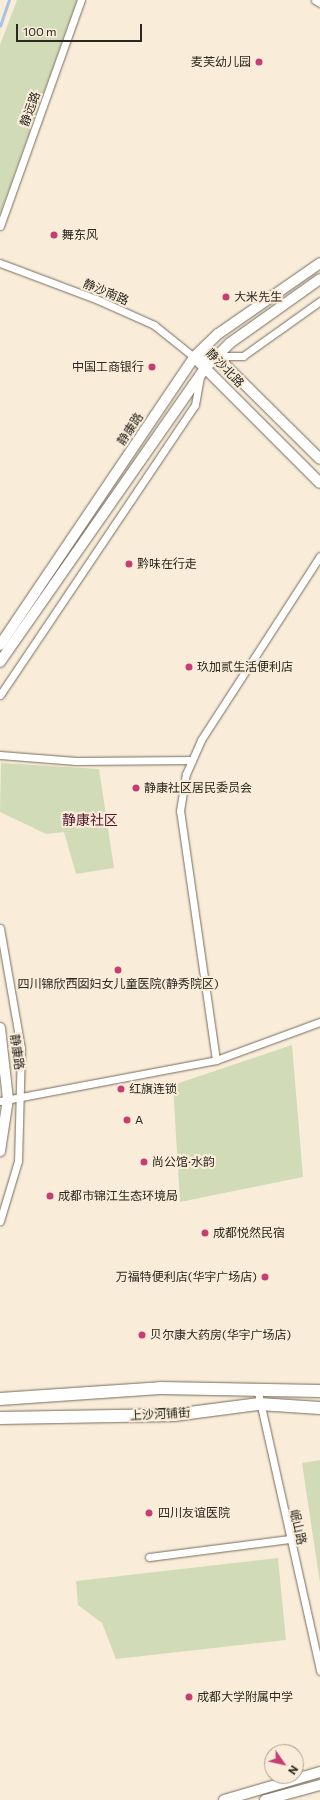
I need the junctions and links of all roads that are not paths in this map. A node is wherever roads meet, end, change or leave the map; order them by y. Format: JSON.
{"nodes":[{"id":1,"x":81,"y":0,"type":"edge"},
{"id":2,"x":315,"y":0,"type":"edge"},
{"id":3,"x":320,"y":3,"type":"edge"},
{"id":4,"x":0,"y":226,"type":"edge"},
{"id":5,"x":320,"y":263,"type":"edge"},
{"id":6,"x":0,"y":264,"type":"edge"},
{"id":7,"x":320,"y":280,"type":"edge"},
{"id":8,"x":320,"y":301,"type":"edge"},
{"id":9,"x":194,"y":356,"type":"junction"},
{"id":10,"x":216,"y":356,"type":"junction"},
{"id":11,"x":203,"y":371,"type":"junction"},
{"id":12,"x":320,"y":459,"type":"edge"},
{"id":13,"x":320,"y":483,"type":"edge"},
{"id":14,"x":320,"y":556,"type":"edge"},
{"id":15,"x":0,"y":645,"type":"edge"},
{"id":16,"x":0,"y":662,"type":"edge"},
{"id":17,"x":0,"y":695,"type":"edge"},
{"id":18,"x":0,"y":755,"type":"edge"},
{"id":19,"x":192,"y":760,"type":"junction"},
{"id":20,"x":0,"y":928,"type":"edge"},
{"id":21,"x":320,"y":1022,"type":"edge"},
{"id":22,"x":0,"y":1028,"type":"edge"},
{"id":23,"x":216,"y":1060,"type":"junction"},
{"id":24,"x":19,"y":1096,"type":"junction"},
{"id":25,"x":4,"y":1100,"type":"edge"},
{"id":26,"x":0,"y":1151,"type":"edge"},
{"id":27,"x":0,"y":1221,"type":"edge"},
{"id":28,"x":257,"y":1388,"type":"junction"},
{"id":29,"x":320,"y":1391,"type":"edge"},
{"id":30,"x":0,"y":1399,"type":"edge"},
{"id":31,"x":259,"y":1404,"type":"junction"},
{"id":32,"x":320,"y":1408,"type":"edge"},
{"id":33,"x":0,"y":1418,"type":"edge"},
{"id":34,"x":290,"y":1539,"type":"junction"},
{"id":35,"x":149,"y":1557,"type":"dead end"},
{"id":36,"x":320,"y":1671,"type":"edge"},
{"id":37,"x":320,"y":1772,"type":"edge"},
{"id":38,"x":320,"y":1785,"type":"edge"},
{"id":39,"x":224,"y":1800,"type":"edge"},
{"id":40,"x":265,"y":1800,"type":"edge"}],
"edges":[{"from":1,"to":4,"type":"street","name":"静远路"},
{"from":2,"to":3,"type":"street"},
{"from":5,"to":9,"type":"main road","name":"静康路"},
{"from":6,"to":9,"type":"street","name":"静沙南路"},
{"from":7,"to":10,"type":"main road"},
{"from":8,"to":10,"type":"street"},
{"from":9,"to":10,"type":"main road","name":"静沙北路"},
{"from":9,"to":11,"type":"main road","name":"静沙北路"},
{"from":9,"to":15,"type":"main road","name":"静康路"},
{"from":10,"to":11,"type":"main road"},
{"from":10,"to":12,"type":"main road","name":"静沙北路"},
{"from":11,"to":13,"type":"main road","name":"静沙北路"},
{"from":11,"to":16,"type":"main road"},
{"from":11,"to":17,"type":"street"},
{"from":14,"to":19,"type":"street"},
{"from":18,"to":19,"type":"street"},
{"from":19,"to":23,"type":"street"},
{"from":20,"to":24,"type":"street"},
{"from":21,"to":23,"type":"street"},
{"from":22,"to":25,"type":"main road","name":"静康路"},
{"from":23,"to":24,"type":"street"},
{"from":24,"to":25,"type":"street"},
{"from":24,"to":27,"type":"street"},
{"from":25,"to":26,"type":"main road","name":"静康路"},
{"from":28,"to":29,"type":"main road","name":"上沙河铺街"},
{"from":28,"to":30,"type":"main road","name":"上沙河铺街"},
{"from":28,"to":31,"type":"street","name":"岷山路"},
{"from":31,"to":32,"type":"main road","name":"上沙河铺街"},
{"from":31,"to":33,"type":"main road","name":"上沙河铺街"},
{"from":31,"to":34,"type":"street","name":"岷山路"},
{"from":34,"to":35,"type":"street"},
{"from":34,"to":36,"type":"street","name":"岷山路"},
{"from":37,"to":39,"type":"main road"},
{"from":38,"to":40,"type":"main road"}]}
